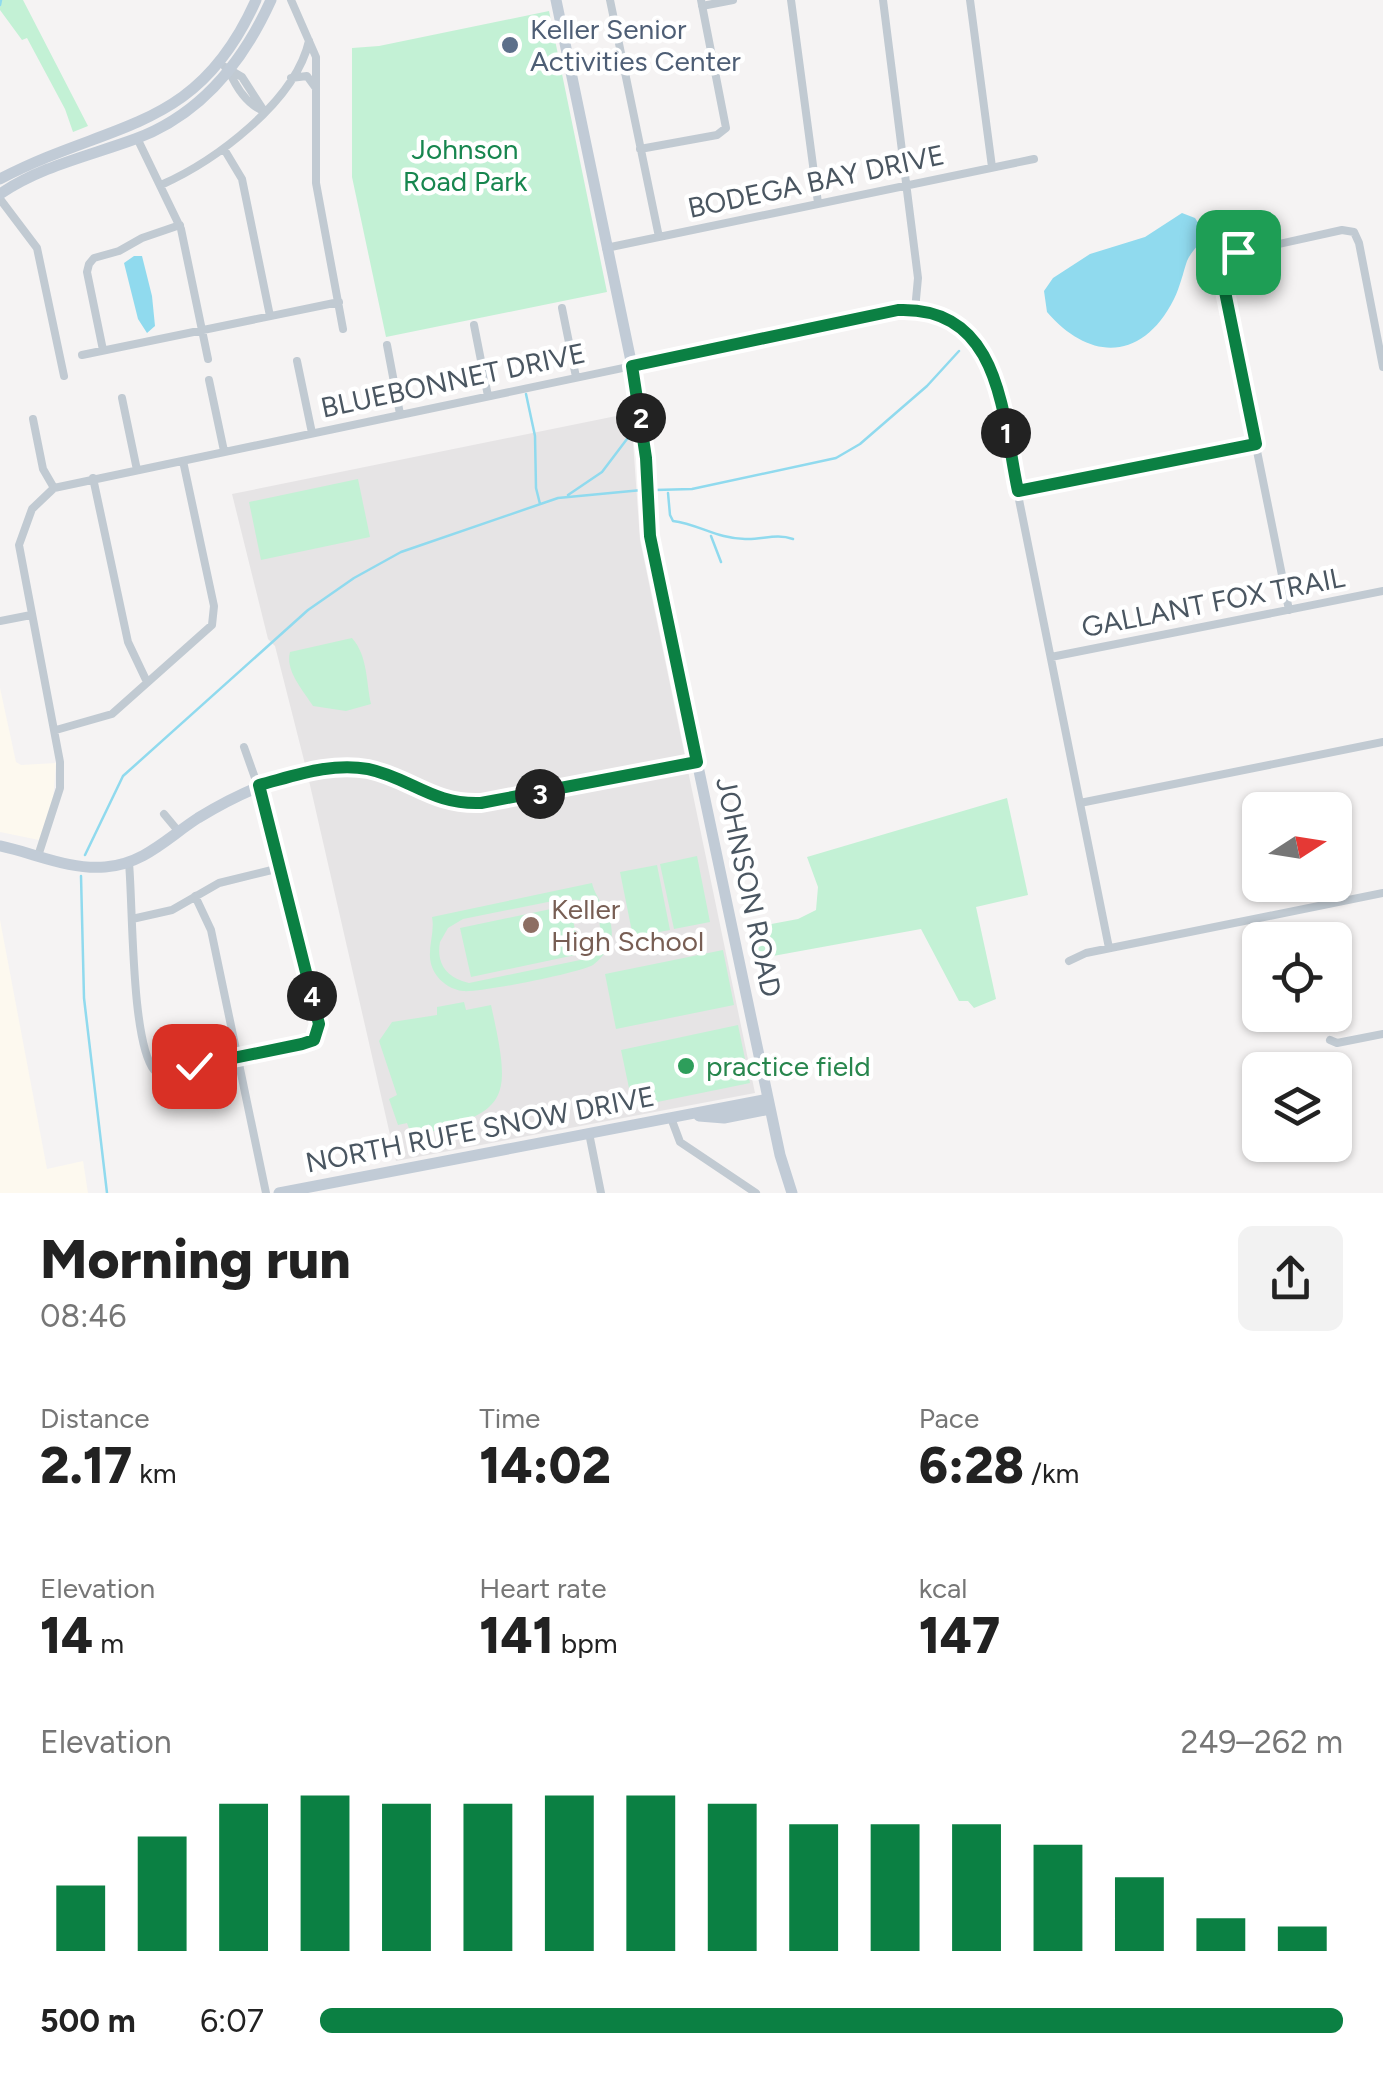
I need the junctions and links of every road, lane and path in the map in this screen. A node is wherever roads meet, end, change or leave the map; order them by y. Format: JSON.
{"nodes":[{"id":1,"x":256,"y":0,"type":"edge"},
{"id":2,"x":270,"y":0,"type":"edge"},
{"id":3,"x":291,"y":0,"type":"edge"},
{"id":4,"x":556,"y":0,"type":"edge"},
{"id":5,"x":610,"y":0,"type":"edge"},
{"id":6,"x":733,"y":0,"type":"edge"},
{"id":7,"x":791,"y":0,"type":"edge"},
{"id":8,"x":883,"y":0,"type":"edge"},
{"id":9,"x":970,"y":0,"type":"edge"},
{"id":10,"x":702,"y":3,"type":"edge"},
{"id":11,"x":308,"y":36,"type":"junction"},
{"id":12,"x":225,"y":67,"type":"junction"},
{"id":13,"x":288,"y":82,"type":"junction"},
{"id":14,"x":315,"y":90,"type":"junction"},
{"id":15,"x":264,"y":111,"type":"junction"},
{"id":16,"x":137,"y":138,"type":"junction"},
{"id":17,"x":224,"y":149,"type":"junction"},
{"id":18,"x":640,"y":149,"type":"junction"},
{"id":19,"x":1034,"y":158,"type":"dead end"},
{"id":20,"x":992,"y":168,"type":"junction"},
{"id":21,"x":0,"y":179,"type":"edge"},
{"id":22,"x":161,"y":185,"type":"junction"},
{"id":23,"x":906,"y":186,"type":"junction"},
{"id":24,"x":0,"y":196,"type":"edge"},
{"id":25,"x":818,"y":203,"type":"junction"},
{"id":26,"x":180,"y":225,"type":"junction"},
{"id":27,"x":658,"y":238,"type":"junction"},
{"id":28,"x":606,"y":248,"type":"junction"},
{"id":29,"x":339,"y":302,"type":"junction"},
{"id":30,"x":562,"y":308,"type":"dead end"},
{"id":31,"x":915,"y":310,"type":"junction"},
{"id":32,"x":270,"y":316,"type":"junction"},
{"id":33,"x":474,"y":325,"type":"dead end"},
{"id":34,"x":344,"y":329,"type":"dead end"},
{"id":35,"x":202,"y":330,"type":"junction"},
{"id":36,"x":387,"y":345,"type":"dead end"},
{"id":37,"x":103,"y":350,"type":"junction"},
{"id":38,"x":82,"y":355,"type":"dead end"},
{"id":39,"x":208,"y":359,"type":"dead end"},
{"id":40,"x":298,"y":361,"type":"dead end"},
{"id":41,"x":632,"y":366,"type":"junction"},
{"id":42,"x":1383,"y":367,"type":"edge"},
{"id":43,"x":64,"y":376,"type":"dead end"},
{"id":44,"x":576,"y":377,"type":"junction"},
{"id":45,"x":209,"y":380,"type":"dead end"},
{"id":46,"x":488,"y":396,"type":"junction"},
{"id":47,"x":122,"y":398,"type":"dead end"},
{"id":48,"x":400,"y":414,"type":"junction"},
{"id":49,"x":33,"y":419,"type":"dead end"},
{"id":50,"x":312,"y":433,"type":"junction"},
{"id":51,"x":1256,"y":444,"type":"junction"},
{"id":52,"x":224,"y":451,"type":"junction"},
{"id":53,"x":183,"y":460,"type":"junction"},
{"id":54,"x":137,"y":470,"type":"junction"},
{"id":55,"x":93,"y":478,"type":"junction"},
{"id":56,"x":54,"y":488,"type":"junction"},
{"id":57,"x":1018,"y":491,"type":"junction"},
{"id":58,"x":1383,"y":591,"type":"edge"},
{"id":59,"x":1290,"y":610,"type":"junction"},
{"id":60,"x":30,"y":615,"type":"junction"},
{"id":61,"x":0,"y":621,"type":"edge"},
{"id":62,"x":1051,"y":658,"type":"junction"},
{"id":63,"x":148,"y":682,"type":"junction"},
{"id":64,"x":56,"y":730,"type":"junction"},
{"id":65,"x":1383,"y":742,"type":"edge"},
{"id":66,"x":244,"y":747,"type":"dead end"},
{"id":67,"x":697,"y":762,"type":"junction"},
{"id":68,"x":259,"y":785,"type":"junction"},
{"id":69,"x":1080,"y":803,"type":"junction"},
{"id":70,"x":164,"y":814,"type":"dead end"},
{"id":71,"x":178,"y":832,"type":"junction"},
{"id":72,"x":0,"y":846,"type":"edge"},
{"id":73,"x":38,"y":856,"type":"junction"},
{"id":74,"x":128,"y":863,"type":"junction"},
{"id":75,"x":280,"y":868,"type":"junction"},
{"id":76,"x":1383,"y":892,"type":"edge"},
{"id":77,"x":194,"y":896,"type":"junction"},
{"id":78,"x":132,"y":919,"type":"junction"},
{"id":79,"x":1109,"y":948,"type":"junction"},
{"id":80,"x":1069,"y":961,"type":"dead end"},
{"id":81,"x":1383,"y":1034,"type":"edge"},
{"id":82,"x":1330,"y":1040,"type":"dead end"},
{"id":83,"x":240,"y":1057,"type":"junction"},
{"id":84,"x":769,"y":1104,"type":"junction"},
{"id":85,"x":670,"y":1118,"type":"junction"},
{"id":86,"x":589,"y":1133,"type":"junction"},
{"id":87,"x":266,"y":1193,"type":"edge"},
{"id":88,"x":279,"y":1193,"type":"edge"},
{"id":89,"x":601,"y":1193,"type":"edge"},
{"id":90,"x":756,"y":1193,"type":"edge"},
{"id":91,"x":792,"y":1193,"type":"edge"}],
"edges":[{"from":1,"to":12,"type":"main road"},
{"from":2,"to":12,"type":"main road"},
{"from":3,"to":11,"type":"street"},
{"from":4,"to":28,"type":"main road","name":"JOHNSON ROAD"},
{"from":5,"to":18,"type":"street"},
{"from":6,"to":10,"type":"street"},
{"from":7,"to":25,"type":"street"},
{"from":8,"to":23,"type":"street"},
{"from":9,"to":20,"type":"street"},
{"from":10,"to":18,"type":"street"},
{"from":11,"to":13,"type":"street"},
{"from":11,"to":14,"type":"street"},
{"from":12,"to":15,"type":"street"},
{"from":12,"to":16,"type":"main road"},
{"from":12,"to":21,"type":"main road"},
{"from":13,"to":14,"type":"street"},
{"from":13,"to":15,"type":"street"},
{"from":14,"to":29,"type":"street"},
{"from":15,"to":17,"type":"street"},
{"from":16,"to":22,"type":"street"},
{"from":16,"to":24,"type":"main road"},
{"from":17,"to":22,"type":"street"},
{"from":17,"to":32,"type":"street"},
{"from":18,"to":27,"type":"street"},
{"from":19,"to":20,"type":"street","name":"BODEGA BAY DRIVE"},
{"from":20,"to":23,"type":"street","name":"BODEGA BAY DRIVE"},
{"from":22,"to":26,"type":"street"},
{"from":23,"to":25,"type":"street","name":"BODEGA BAY DRIVE"},
{"from":23,"to":31,"type":"street"},
{"from":24,"to":43,"type":"street"},
{"from":25,"to":27,"type":"street","name":"BODEGA BAY DRIVE"},
{"from":26,"to":35,"type":"street"},
{"from":26,"to":37,"type":"street"},
{"from":27,"to":28,"type":"street","name":"BODEGA BAY DRIVE"},
{"from":28,"to":41,"type":"main road","name":"JOHNSON ROAD"},
{"from":29,"to":32,"type":"street"},
{"from":29,"to":34,"type":"street"},
{"from":30,"to":44,"type":"street"},
{"from":31,"to":41,"type":"street","name":"BLUEBONNET DRIVE"},
{"from":31,"to":57,"type":"street"},
{"from":32,"to":35,"type":"street"},
{"from":33,"to":46,"type":"street"},
{"from":35,"to":37,"type":"street"},
{"from":35,"to":39,"type":"street"},
{"from":36,"to":48,"type":"street"},
{"from":37,"to":38,"type":"street"},
{"from":40,"to":50,"type":"street"},
{"from":41,"to":44,"type":"street","name":"BLUEBONNET DRIVE"},
{"from":41,"to":67,"type":"main road","name":"JOHNSON ROAD"},
{"from":42,"to":51,"type":"street"},
{"from":44,"to":46,"type":"street","name":"BLUEBONNET DRIVE"},
{"from":45,"to":52,"type":"street"},
{"from":46,"to":48,"type":"street","name":"BLUEBONNET DRIVE"},
{"from":47,"to":54,"type":"street"},
{"from":48,"to":50,"type":"street","name":"BLUEBONNET DRIVE"},
{"from":49,"to":56,"type":"street"},
{"from":50,"to":52,"type":"street","name":"BLUEBONNET DRIVE"},
{"from":51,"to":57,"type":"street"},
{"from":51,"to":59,"type":"street"},
{"from":52,"to":53,"type":"street","name":"BLUEBONNET DRIVE"},
{"from":53,"to":54,"type":"street","name":"BLUEBONNET DRIVE"},
{"from":53,"to":63,"type":"street"},
{"from":54,"to":55,"type":"street","name":"BLUEBONNET DRIVE"},
{"from":55,"to":56,"type":"street","name":"BLUEBONNET DRIVE"},
{"from":55,"to":63,"type":"street"},
{"from":56,"to":60,"type":"street"},
{"from":57,"to":62,"type":"street"},
{"from":58,"to":59,"type":"street","name":"GALLANT FOX TRAIL"},
{"from":59,"to":62,"type":"street","name":"GALLANT FOX TRAIL"},
{"from":60,"to":61,"type":"street"},
{"from":60,"to":64,"type":"street"},
{"from":62,"to":69,"type":"street"},
{"from":63,"to":64,"type":"street"},
{"from":64,"to":73,"type":"street"},
{"from":65,"to":69,"type":"street"},
{"from":66,"to":68,"type":"street"},
{"from":67,"to":68,"type":"main road"},
{"from":67,"to":84,"type":"main road","name":"JOHNSON ROAD"},
{"from":68,"to":71,"type":"main road"},
{"from":68,"to":75,"type":"street"},
{"from":69,"to":79,"type":"street"},
{"from":70,"to":71,"type":"street"},
{"from":71,"to":74,"type":"main road"},
{"from":72,"to":73,"type":"main road"},
{"from":73,"to":74,"type":"main road"},
{"from":74,"to":78,"type":"street"},
{"from":75,"to":77,"type":"street"},
{"from":75,"to":83,"type":"street"},
{"from":76,"to":79,"type":"street"},
{"from":77,"to":78,"type":"street"},
{"from":77,"to":83,"type":"street"},
{"from":78,"to":83,"type":"street"},
{"from":79,"to":80,"type":"street"},
{"from":81,"to":82,"type":"street"},
{"from":83,"to":87,"type":"street"},
{"from":84,"to":85,"type":"main road","name":"NORTH RUFE SNOW DRIVE"},
{"from":84,"to":91,"type":"main road","name":"JOHNSON ROAD"},
{"from":85,"to":86,"type":"main road","name":"NORTH RUFE SNOW DRIVE"},
{"from":85,"to":90,"type":"street"},
{"from":86,"to":88,"type":"main road","name":"NORTH RUFE SNOW DRIVE"},
{"from":86,"to":89,"type":"street"}]}
